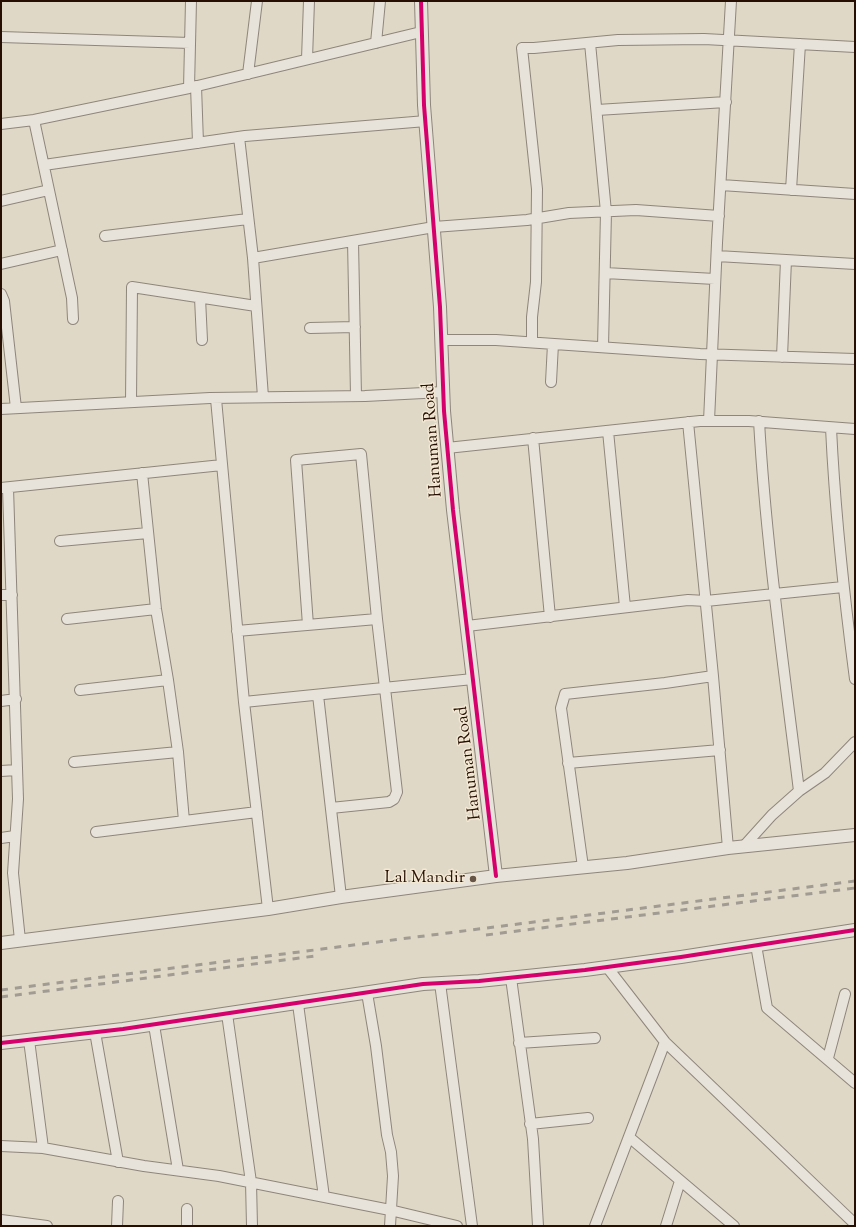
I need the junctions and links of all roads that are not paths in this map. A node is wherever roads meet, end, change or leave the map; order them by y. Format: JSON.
{"nodes":[{"id":1,"x":191,"y":1,"type":"edge"},
{"id":2,"x":257,"y":1,"type":"edge"},
{"id":3,"x":310,"y":1,"type":"edge"},
{"id":4,"x":380,"y":1,"type":"edge"},
{"id":5,"x":421,"y":1,"type":"edge"},
{"id":6,"x":732,"y":1,"type":"edge"},
{"id":7,"x":421,"y":32,"type":"junction"},
{"id":8,"x":1,"y":37,"type":"edge"},
{"id":9,"x":729,"y":40,"type":"junction"},
{"id":10,"x":190,"y":43,"type":"junction"},
{"id":11,"x":376,"y":43,"type":"junction"},
{"id":12,"x":590,"y":43,"type":"junction"},
{"id":13,"x":800,"y":44,"type":"junction"},
{"id":14,"x":855,"y":47,"type":"edge"},
{"id":15,"x":307,"y":59,"type":"junction"},
{"id":16,"x":248,"y":74,"type":"junction"},
{"id":17,"x":193,"y":87,"type":"junction"},
{"id":18,"x":726,"y":102,"type":"junction"},
{"id":19,"x":597,"y":110,"type":"junction"},
{"id":20,"x":34,"y":120,"type":"junction"},
{"id":21,"x":426,"y":121,"type":"junction"},
{"id":22,"x":1,"y":124,"type":"edge"},
{"id":23,"x":239,"y":137,"type":"junction"},
{"id":24,"x":198,"y":143,"type":"junction"},
{"id":25,"x":44,"y":165,"type":"junction"},
{"id":26,"x":721,"y":185,"type":"junction"},
{"id":27,"x":49,"y":190,"type":"junction"},
{"id":28,"x":791,"y":190,"type":"junction"},
{"id":29,"x":855,"y":194,"type":"edge"},
{"id":30,"x":1,"y":201,"type":"edge"},
{"id":31,"x":606,"y":212,"type":"junction"},
{"id":32,"x":719,"y":216,"type":"junction"},
{"id":33,"x":536,"y":218,"type":"junction"},
{"id":34,"x":248,"y":219,"type":"junction"},
{"id":35,"x":434,"y":227,"type":"junction"},
{"id":36,"x":105,"y":236,"type":"dead end"},
{"id":37,"x":353,"y":241,"type":"junction"},
{"id":38,"x":62,"y":250,"type":"junction"},
{"id":39,"x":717,"y":256,"type":"junction"},
{"id":40,"x":253,"y":258,"type":"junction"},
{"id":41,"x":786,"y":260,"type":"junction"},
{"id":42,"x":1,"y":264,"type":"edge"},
{"id":43,"x":855,"y":264,"type":"edge"},
{"id":44,"x":605,"y":274,"type":"junction"},
{"id":45,"x":715,"y":279,"type":"junction"},
{"id":46,"x":1,"y":294,"type":"edge"},
{"id":47,"x":200,"y":298,"type":"junction"},
{"id":48,"x":256,"y":306,"type":"junction"},
{"id":49,"x":73,"y":319,"type":"dead end"},
{"id":50,"x":354,"y":327,"type":"junction"},
{"id":51,"x":310,"y":328,"type":"dead end"},
{"id":52,"x":202,"y":340,"type":"dead end"},
{"id":53,"x":441,"y":340,"type":"junction"},
{"id":54,"x":532,"y":342,"type":"junction"},
{"id":55,"x":552,"y":344,"type":"junction"},
{"id":56,"x":603,"y":347,"type":"junction"},
{"id":57,"x":712,"y":354,"type":"junction"},
{"id":58,"x":782,"y":357,"type":"junction"},
{"id":59,"x":855,"y":359,"type":"edge"},
{"id":60,"x":551,"y":382,"type":"dead end"},
{"id":61,"x":443,"y":392,"type":"junction"},
{"id":62,"x":356,"y":396,"type":"junction"},
{"id":63,"x":263,"y":397,"type":"junction"},
{"id":64,"x":216,"y":399,"type":"junction"},
{"id":65,"x":131,"y":402,"type":"junction"},
{"id":66,"x":16,"y":408,"type":"junction"},
{"id":67,"x":1,"y":409,"type":"edge"},
{"id":68,"x":709,"y":421,"type":"junction"},
{"id":69,"x":759,"y":421,"type":"junction"},
{"id":70,"x":688,"y":422,"type":"junction"},
{"id":71,"x":831,"y":428,"type":"junction"},
{"id":72,"x":855,"y":430,"type":"edge"},
{"id":73,"x":608,"y":431,"type":"junction"},
{"id":74,"x":533,"y":438,"type":"junction"},
{"id":75,"x":447,"y":448,"type":"junction"},
{"id":76,"x":222,"y":465,"type":"junction"},
{"id":77,"x":142,"y":473,"type":"junction"},
{"id":78,"x":4,"y":488,"type":"edge"},
{"id":79,"x":148,"y":533,"type":"junction"},
{"id":80,"x":60,"y":541,"type":"dead end"},
{"id":81,"x":843,"y":587,"type":"junction"},
{"id":82,"x":774,"y":593,"type":"junction"},
{"id":83,"x":1,"y":594,"type":"edge"},
{"id":84,"x":12,"y":595,"type":"junction"},
{"id":85,"x":706,"y":601,"type":"junction"},
{"id":86,"x":625,"y":607,"type":"junction"},
{"id":87,"x":156,"y":609,"type":"junction"},
{"id":88,"x":850,"y":612,"type":"edge"},
{"id":89,"x":550,"y":617,"type":"junction"},
{"id":90,"x":377,"y":618,"type":"junction"},
{"id":91,"x":67,"y":619,"type":"dead end"},
{"id":92,"x":308,"y":625,"type":"junction"},
{"id":93,"x":467,"y":626,"type":"junction"},
{"id":94,"x":237,"y":631,"type":"junction"},
{"id":95,"x":714,"y":676,"type":"junction"},
{"id":96,"x":474,"y":679,"type":"junction"},
{"id":97,"x":855,"y":679,"type":"edge"},
{"id":98,"x":168,"y":680,"type":"junction"},
{"id":99,"x":385,"y":688,"type":"junction"},
{"id":100,"x":80,"y":690,"type":"dead end"},
{"id":101,"x":318,"y":695,"type":"junction"},
{"id":102,"x":16,"y":699,"type":"junction"},
{"id":103,"x":1,"y":701,"type":"edge"},
{"id":104,"x":244,"y":702,"type":"junction"},
{"id":105,"x":855,"y":742,"type":"edge"},
{"id":106,"x":720,"y":750,"type":"junction"},
{"id":107,"x":178,"y":752,"type":"junction"},
{"id":108,"x":74,"y":762,"type":"dead end"},
{"id":109,"x":568,"y":763,"type":"junction"},
{"id":110,"x":17,"y":770,"type":"junction"},
{"id":111,"x":1,"y":771,"type":"edge"},
{"id":112,"x":799,"y":791,"type":"junction"},
{"id":113,"x":331,"y":808,"type":"junction"},
{"id":114,"x":257,"y":812,"type":"junction"},
{"id":115,"x":184,"y":821,"type":"junction"},
{"id":116,"x":96,"y":832,"type":"dead end"},
{"id":117,"x":855,"y":835,"type":"edge"},
{"id":118,"x":15,"y":836,"type":"junction"},
{"id":119,"x":1,"y":838,"type":"edge"},
{"id":120,"x":744,"y":846,"type":"junction"},
{"id":121,"x":728,"y":848,"type":"junction"},
{"id":122,"x":583,"y":868,"type":"junction"},
{"id":123,"x":496,"y":876,"type":"junction"},
{"id":124,"x":340,"y":897,"type":"junction"},
{"id":125,"x":268,"y":909,"type":"junction"},
{"id":126,"x":855,"y":930,"type":"edge"},
{"id":127,"x":20,"y":940,"type":"junction"},
{"id":128,"x":1,"y":943,"type":"edge"},
{"id":129,"x":756,"y":945,"type":"junction"},
{"id":130,"x":607,"y":967,"type":"junction"},
{"id":131,"x":510,"y":978,"type":"junction"},
{"id":132,"x":440,"y":983,"type":"junction"},
{"id":133,"x":367,"y":993,"type":"junction"},
{"id":134,"x":845,"y":994,"type":"dead end"},
{"id":135,"x":298,"y":1004,"type":"junction"},
{"id":136,"x":227,"y":1014,"type":"junction"},
{"id":137,"x":154,"y":1024,"type":"junction"},
{"id":138,"x":95,"y":1032,"type":"junction"},
{"id":139,"x":595,"y":1038,"type":"dead end"},
{"id":140,"x":29,"y":1040,"type":"junction"},
{"id":141,"x":665,"y":1042,"type":"junction"},
{"id":142,"x":1,"y":1043,"type":"edge"},
{"id":143,"x":519,"y":1043,"type":"junction"},
{"id":144,"x":828,"y":1058,"type":"junction"},
{"id":145,"x":855,"y":1083,"type":"edge"},
{"id":146,"x":588,"y":1118,"type":"dead end"},
{"id":147,"x":530,"y":1124,"type":"junction"},
{"id":148,"x":629,"y":1137,"type":"junction"},
{"id":149,"x":1,"y":1146,"type":"edge"},
{"id":150,"x":43,"y":1148,"type":"junction"},
{"id":151,"x":118,"y":1162,"type":"junction"},
{"id":152,"x":178,"y":1170,"type":"junction"},
{"id":153,"x":680,"y":1181,"type":"junction"},
{"id":154,"x":251,"y":1182,"type":"junction"},
{"id":155,"x":324,"y":1197,"type":"junction"},
{"id":156,"x":118,"y":1201,"type":"dead end"},
{"id":157,"x":187,"y":1209,"type":"dead end"},
{"id":158,"x":390,"y":1210,"type":"junction"},
{"id":159,"x":1,"y":1220,"type":"edge"},
{"id":160,"x":855,"y":1224,"type":"edge"},
{"id":161,"x":47,"y":1226,"type":"edge"},
{"id":162,"x":117,"y":1226,"type":"edge"},
{"id":163,"x":187,"y":1226,"type":"edge"},
{"id":164,"x":252,"y":1226,"type":"edge"},
{"id":165,"x":390,"y":1226,"type":"edge"},
{"id":166,"x":457,"y":1226,"type":"edge"},
{"id":167,"x":472,"y":1226,"type":"edge"},
{"id":168,"x":538,"y":1226,"type":"edge"},
{"id":169,"x":595,"y":1226,"type":"edge"},
{"id":170,"x":666,"y":1226,"type":"edge"},
{"id":171,"x":734,"y":1226,"type":"edge"}],
"edges":[{"from":1,"to":10,"type":"street"},
{"from":2,"to":16,"type":"street"},
{"from":3,"to":15,"type":"street"},
{"from":4,"to":11,"type":"street"},
{"from":5,"to":7,"type":"street","name":"Hanuman Road"},
{"from":6,"to":9,"type":"street"},
{"from":7,"to":11,"type":"street"},
{"from":7,"to":21,"type":"street","name":"Hanuman Road"},
{"from":8,"to":10,"type":"street"},
{"from":9,"to":12,"type":"street"},
{"from":9,"to":13,"type":"street"},
{"from":9,"to":18,"type":"street"},
{"from":10,"to":17,"type":"street"},
{"from":11,"to":15,"type":"street"},
{"from":12,"to":19,"type":"street"},
{"from":12,"to":33,"type":"street"},
{"from":13,"to":14,"type":"street"},
{"from":13,"to":28,"type":"street"},
{"from":15,"to":16,"type":"street"},
{"from":16,"to":17,"type":"street"},
{"from":17,"to":20,"type":"street"},
{"from":17,"to":24,"type":"street"},
{"from":18,"to":19,"type":"street"},
{"from":18,"to":26,"type":"street"},
{"from":19,"to":31,"type":"street"},
{"from":20,"to":22,"type":"street"},
{"from":20,"to":25,"type":"street"},
{"from":21,"to":23,"type":"street"},
{"from":21,"to":35,"type":"street","name":"Hanuman Road"},
{"from":23,"to":24,"type":"street"},
{"from":23,"to":34,"type":"street"},
{"from":24,"to":25,"type":"street"},
{"from":25,"to":27,"type":"street"},
{"from":26,"to":28,"type":"street"},
{"from":26,"to":32,"type":"street"},
{"from":27,"to":30,"type":"street"},
{"from":27,"to":38,"type":"street"},
{"from":28,"to":29,"type":"street"},
{"from":31,"to":32,"type":"street"},
{"from":31,"to":33,"type":"street"},
{"from":31,"to":44,"type":"street"},
{"from":32,"to":39,"type":"street"},
{"from":33,"to":35,"type":"street"},
{"from":33,"to":54,"type":"street"},
{"from":34,"to":36,"type":"street"},
{"from":34,"to":40,"type":"street"},
{"from":35,"to":37,"type":"street"},
{"from":35,"to":53,"type":"street","name":"Hanuman Road"},
{"from":37,"to":40,"type":"street"},
{"from":37,"to":50,"type":"street"},
{"from":38,"to":42,"type":"street"},
{"from":38,"to":49,"type":"street"},
{"from":39,"to":41,"type":"street"},
{"from":39,"to":45,"type":"street"},
{"from":40,"to":48,"type":"street"},
{"from":41,"to":43,"type":"street"},
{"from":41,"to":58,"type":"street"},
{"from":44,"to":45,"type":"street"},
{"from":44,"to":56,"type":"street"},
{"from":45,"to":57,"type":"street"},
{"from":46,"to":66,"type":"street"},
{"from":47,"to":48,"type":"street"},
{"from":47,"to":52,"type":"street"},
{"from":47,"to":65,"type":"street"},
{"from":48,"to":63,"type":"street"},
{"from":50,"to":51,"type":"street"},
{"from":50,"to":62,"type":"street"},
{"from":53,"to":54,"type":"street"},
{"from":53,"to":61,"type":"street","name":"Hanuman Road"},
{"from":54,"to":55,"type":"street"},
{"from":55,"to":56,"type":"street"},
{"from":55,"to":60,"type":"street"},
{"from":56,"to":57,"type":"street"},
{"from":57,"to":58,"type":"street"},
{"from":57,"to":68,"type":"street"},
{"from":58,"to":59,"type":"street"},
{"from":61,"to":62,"type":"street"},
{"from":61,"to":75,"type":"street","name":"Hanuman Road"},
{"from":62,"to":63,"type":"street"},
{"from":63,"to":64,"type":"street"},
{"from":64,"to":65,"type":"street"},
{"from":64,"to":76,"type":"street"},
{"from":65,"to":66,"type":"street"},
{"from":66,"to":67,"type":"street"},
{"from":68,"to":69,"type":"street"},
{"from":68,"to":70,"type":"street"},
{"from":69,"to":71,"type":"street"},
{"from":69,"to":82,"type":"street"},
{"from":70,"to":73,"type":"street"},
{"from":70,"to":85,"type":"street"},
{"from":71,"to":72,"type":"street"},
{"from":71,"to":81,"type":"street"},
{"from":73,"to":74,"type":"street"},
{"from":73,"to":86,"type":"street"},
{"from":74,"to":75,"type":"street"},
{"from":74,"to":89,"type":"street"},
{"from":75,"to":93,"type":"street","name":"Hanuman Road"},
{"from":76,"to":77,"type":"street"},
{"from":76,"to":94,"type":"street"},
{"from":77,"to":78,"type":"street"},
{"from":77,"to":79,"type":"street"},
{"from":78,"to":84,"type":"street"},
{"from":79,"to":80,"type":"street"},
{"from":79,"to":87,"type":"street"},
{"from":81,"to":82,"type":"street"},
{"from":81,"to":88,"type":"street"},
{"from":82,"to":85,"type":"street"},
{"from":82,"to":112,"type":"street"},
{"from":83,"to":84,"type":"street"},
{"from":84,"to":102,"type":"street"},
{"from":85,"to":86,"type":"street"},
{"from":85,"to":95,"type":"street"},
{"from":86,"to":89,"type":"street"},
{"from":87,"to":91,"type":"street"},
{"from":87,"to":98,"type":"street"},
{"from":88,"to":97,"type":"street"},
{"from":89,"to":93,"type":"street"},
{"from":90,"to":92,"type":"street"},
{"from":90,"to":92,"type":"street"},
{"from":90,"to":99,"type":"street"},
{"from":92,"to":94,"type":"street"},
{"from":93,"to":96,"type":"street","name":"Hanuman Road"},
{"from":94,"to":104,"type":"street"},
{"from":95,"to":106,"type":"street"},
{"from":95,"to":109,"type":"street"},
{"from":96,"to":99,"type":"street"},
{"from":96,"to":123,"type":"street","name":"Hanuman Road"},
{"from":98,"to":100,"type":"street"},
{"from":98,"to":107,"type":"street"},
{"from":99,"to":101,"type":"street"},
{"from":99,"to":113,"type":"street"},
{"from":101,"to":104,"type":"street"},
{"from":101,"to":113,"type":"street"},
{"from":102,"to":103,"type":"street"},
{"from":102,"to":110,"type":"street"},
{"from":104,"to":114,"type":"street"},
{"from":105,"to":112,"type":"street"},
{"from":106,"to":109,"type":"street"},
{"from":106,"to":121,"type":"street"},
{"from":107,"to":108,"type":"street"},
{"from":107,"to":115,"type":"street"},
{"from":109,"to":122,"type":"street"},
{"from":110,"to":111,"type":"street"},
{"from":110,"to":118,"type":"street"},
{"from":112,"to":120,"type":"street"},
{"from":113,"to":124,"type":"street"},
{"from":114,"to":115,"type":"street"},
{"from":114,"to":125,"type":"street"},
{"from":115,"to":116,"type":"street"},
{"from":117,"to":120,"type":"street"},
{"from":118,"to":119,"type":"street"},
{"from":118,"to":127,"type":"street"},
{"from":120,"to":121,"type":"street"},
{"from":121,"to":122,"type":"street"},
{"from":122,"to":123,"type":"street"},
{"from":123,"to":124,"type":"street"},
{"from":124,"to":125,"type":"street"},
{"from":125,"to":127,"type":"street"},
{"from":126,"to":129,"type":"street"},
{"from":127,"to":128,"type":"street"},
{"from":129,"to":130,"type":"street"},
{"from":129,"to":144,"type":"street"},
{"from":130,"to":131,"type":"street"},
{"from":130,"to":141,"type":"street"},
{"from":131,"to":132,"type":"street"},
{"from":131,"to":143,"type":"street"},
{"from":132,"to":133,"type":"street"},
{"from":132,"to":167,"type":"street"},
{"from":133,"to":135,"type":"street"},
{"from":133,"to":158,"type":"street"},
{"from":134,"to":144,"type":"street"},
{"from":135,"to":136,"type":"street"},
{"from":135,"to":155,"type":"street"},
{"from":136,"to":137,"type":"street"},
{"from":136,"to":154,"type":"street"},
{"from":137,"to":138,"type":"street"},
{"from":137,"to":152,"type":"street"},
{"from":138,"to":140,"type":"street"},
{"from":138,"to":151,"type":"street"},
{"from":139,"to":143,"type":"street"},
{"from":140,"to":142,"type":"street"},
{"from":140,"to":150,"type":"street"},
{"from":141,"to":148,"type":"street"},
{"from":141,"to":160,"type":"street"},
{"from":143,"to":147,"type":"street"},
{"from":144,"to":145,"type":"street"},
{"from":146,"to":147,"type":"street"},
{"from":147,"to":168,"type":"street"},
{"from":148,"to":153,"type":"street"},
{"from":148,"to":169,"type":"street"},
{"from":149,"to":150,"type":"street"},
{"from":150,"to":151,"type":"street"},
{"from":151,"to":152,"type":"street"},
{"from":152,"to":154,"type":"street"},
{"from":153,"to":170,"type":"street"},
{"from":153,"to":171,"type":"street"},
{"from":154,"to":155,"type":"street"},
{"from":154,"to":164,"type":"street"},
{"from":155,"to":158,"type":"street"},
{"from":156,"to":162,"type":"street"},
{"from":157,"to":163,"type":"street"},
{"from":158,"to":165,"type":"street"},
{"from":158,"to":166,"type":"street"},
{"from":159,"to":161,"type":"street"}]}
